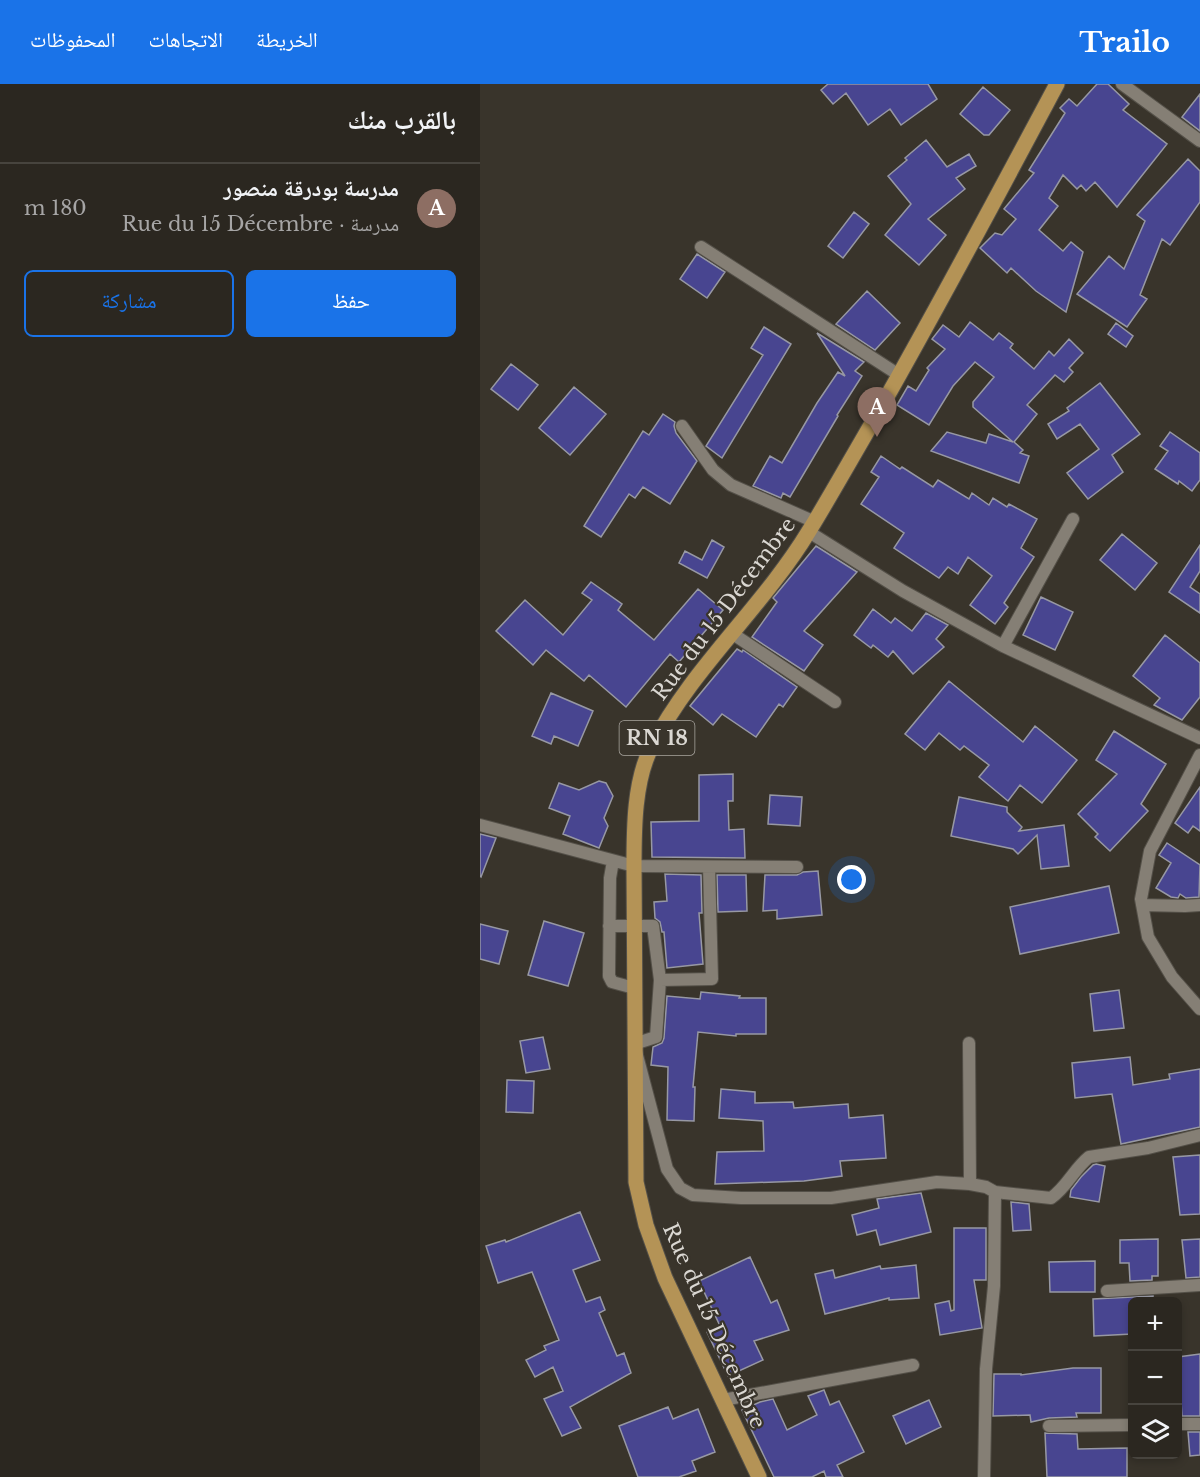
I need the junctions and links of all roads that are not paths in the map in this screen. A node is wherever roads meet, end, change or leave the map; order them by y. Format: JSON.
{"nodes":[{"id":1,"x":1057,"y":84,"type":"edge"},
{"id":2,"x":1122,"y":84,"type":"edge"},
{"id":3,"x":1200,"y":141,"type":"edge"},
{"id":4,"x":701,"y":247,"type":"dead end"},
{"id":5,"x":900,"y":375,"type":"junction"},
{"id":6,"x":682,"y":426,"type":"dead end"},
{"id":7,"x":1074,"y":519,"type":"dead end"},
{"id":8,"x":812,"y":527,"type":"junction"},
{"id":9,"x":733,"y":634,"type":"junction"},
{"id":10,"x":1003,"y":646,"type":"junction"},
{"id":11,"x":835,"y":702,"type":"dead end"},
{"id":12,"x":1200,"y":738,"type":"edge"},
{"id":13,"x":1200,"y":755,"type":"edge"},
{"id":14,"x":480,"y":825,"type":"edge"},
{"id":15,"x":613,"y":861,"type":"junction"},
{"id":16,"x":634,"y":866,"type":"junction"},
{"id":17,"x":709,"y":867,"type":"junction"},
{"id":18,"x":797,"y":867,"type":"dead end"},
{"id":19,"x":1142,"y":904,"type":"junction"},
{"id":20,"x":1200,"y":905,"type":"edge"},
{"id":21,"x":609,"y":926,"type":"junction"},
{"id":22,"x":633,"y":926,"type":"junction"},
{"id":23,"x":660,"y":980,"type":"junction"},
{"id":24,"x":634,"y":988,"type":"junction"},
{"id":25,"x":1200,"y":1009,"type":"edge"},
{"id":26,"x":969,"y":1043,"type":"dead end"},
{"id":27,"x":634,"y":1044,"type":"junction"},
{"id":28,"x":1200,"y":1135,"type":"edge"},
{"id":29,"x":970,"y":1184,"type":"junction"},
{"id":30,"x":995,"y":1192,"type":"junction"},
{"id":31,"x":1200,"y":1285,"type":"edge"},
{"id":32,"x":1107,"y":1292,"type":"dead end"},
{"id":33,"x":913,"y":1365,"type":"dead end"},
{"id":34,"x":723,"y":1400,"type":"junction"},
{"id":35,"x":1182,"y":1424,"type":"edge"},
{"id":36,"x":1200,"y":1424,"type":"edge"},
{"id":37,"x":1128,"y":1425,"type":"edge"},
{"id":38,"x":1049,"y":1426,"type":"dead end"},
{"id":39,"x":759,"y":1477,"type":"edge"},
{"id":40,"x":984,"y":1477,"type":"edge"}],
"edges":[{"from":1,"to":5,"type":"main road","name":"Rue du 15 Décembre","number":"RN 18"},
{"from":2,"to":3,"type":"street"},
{"from":4,"to":5,"type":"street"},
{"from":5,"to":8,"type":"main road","name":"Rue du 15 Décembre","number":"RN 18"},
{"from":6,"to":8,"type":"street"},
{"from":7,"to":10,"type":"street"},
{"from":8,"to":9,"type":"main road","name":"Rue du 15 Décembre","number":"RN 18"},
{"from":8,"to":10,"type":"street"},
{"from":9,"to":11,"type":"street"},
{"from":9,"to":16,"type":"main road","name":"Rue du 15 Décembre","number":"RN 18"},
{"from":10,"to":12,"type":"street"},
{"from":13,"to":19,"type":"street"},
{"from":14,"to":15,"type":"street"},
{"from":15,"to":16,"type":"street"},
{"from":15,"to":21,"type":"street"},
{"from":16,"to":17,"type":"street"},
{"from":16,"to":22,"type":"main road","name":"Rue du 15 Décembre","number":"RN 18"},
{"from":17,"to":18,"type":"street"},
{"from":17,"to":23,"type":"street"},
{"from":19,"to":20,"type":"street"},
{"from":19,"to":25,"type":"street"},
{"from":21,"to":22,"type":"street"},
{"from":21,"to":24,"type":"street"},
{"from":22,"to":23,"type":"street"},
{"from":22,"to":24,"type":"main road","name":"Rue du 15 Décembre","number":"RN 18"},
{"from":23,"to":27,"type":"street"},
{"from":24,"to":27,"type":"main road","name":"Rue du 15 Décembre","number":"RN 18"},
{"from":26,"to":29,"type":"street"},
{"from":27,"to":29,"type":"street"},
{"from":27,"to":34,"type":"main road","name":"Rue du 15 Décembre","number":"RN 18"},
{"from":28,"to":30,"type":"street"},
{"from":29,"to":30,"type":"street"},
{"from":30,"to":40,"type":"street"},
{"from":31,"to":32,"type":"street"},
{"from":33,"to":34,"type":"street"},
{"from":34,"to":39,"type":"main road","name":"Rue du 15 Décembre","number":"RN 18"},
{"from":35,"to":36,"type":"street"},
{"from":37,"to":38,"type":"street"}]}
